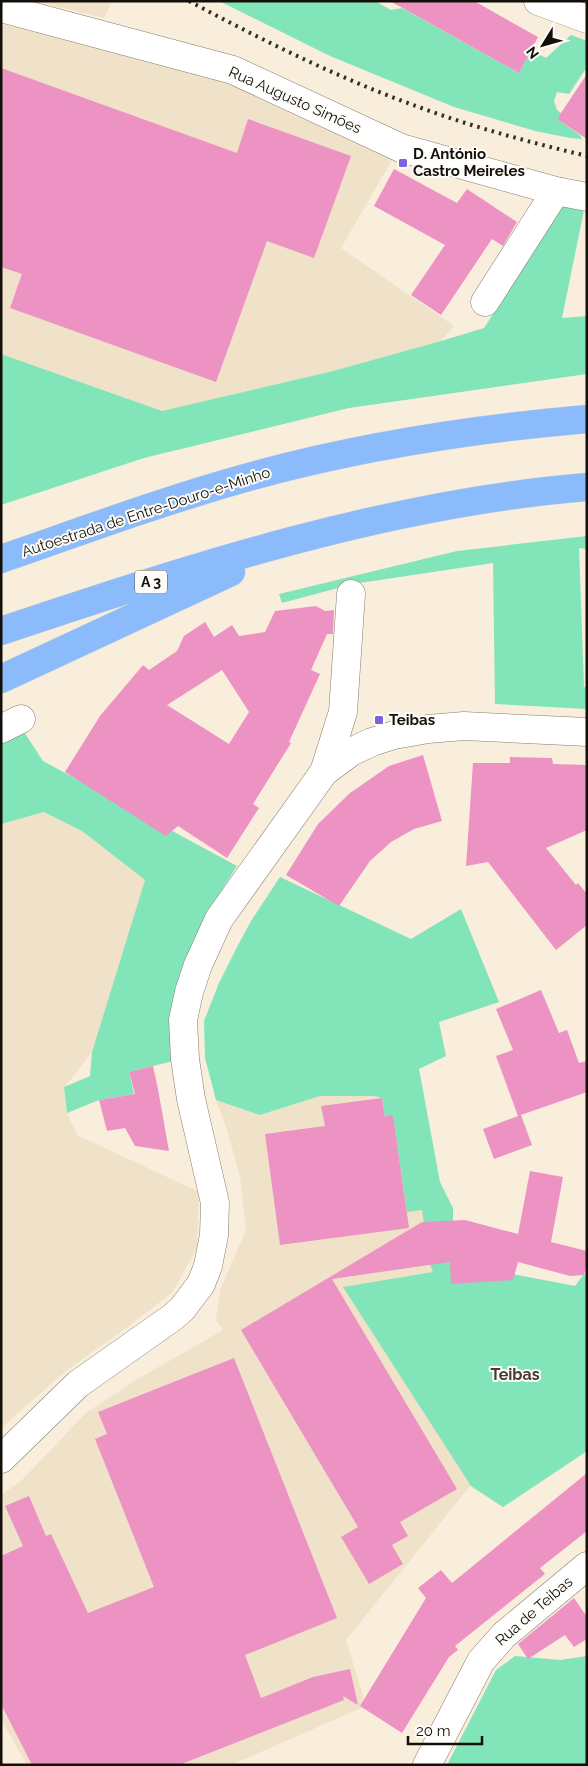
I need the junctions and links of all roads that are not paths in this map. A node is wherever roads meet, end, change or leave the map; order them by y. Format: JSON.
{"nodes":[{"id":1,"x":538,"y":1,"type":"edge"},
{"id":2,"x":1,"y":8,"type":"edge"},
{"id":3,"x":587,"y":19,"type":"edge"},
{"id":4,"x":556,"y":191,"type":"junction"},
{"id":5,"x":587,"y":197,"type":"edge"},
{"id":6,"x":485,"y":302,"type":"dead end"},
{"id":7,"x":587,"y":420,"type":"edge"},
{"id":8,"x":587,"y":488,"type":"edge"},
{"id":9,"x":303,"y":539,"type":"junction"},
{"id":10,"x":1,"y":559,"type":"edge"},
{"id":11,"x":351,"y":594,"type":"dead end"},
{"id":12,"x":1,"y":631,"type":"edge"},
{"id":13,"x":1,"y":678,"type":"edge"},
{"id":14,"x":587,"y":732,"type":"edge"},
{"id":15,"x":324,"y":772,"type":"junction"},
{"id":16,"x":1,"y":1459,"type":"edge"},
{"id":17,"x":587,"y":1566,"type":"edge"},
{"id":18,"x":427,"y":1765,"type":"edge"}],
"edges":[{"from":1,"to":3,"type":"street"},
{"from":2,"to":4,"type":"street","name":"Rua Augusto Simões"},
{"from":4,"to":5,"type":"street","name":"Rua Augusto Simões"},
{"from":4,"to":6,"type":"street"},
{"from":7,"to":10,"type":"highway","name":"Autoestrada de Entre-Douro-e-Minho"},
{"from":8,"to":9,"type":"highway","number":"A 3"},
{"from":9,"to":12,"type":"highway","number":"A 3"},
{"from":9,"to":13,"type":"highway"},
{"from":11,"to":15,"type":"street"},
{"from":14,"to":15,"type":"street"},
{"from":15,"to":16,"type":"street"},
{"from":17,"to":18,"type":"street","name":"Rua de Teibas"}]}
